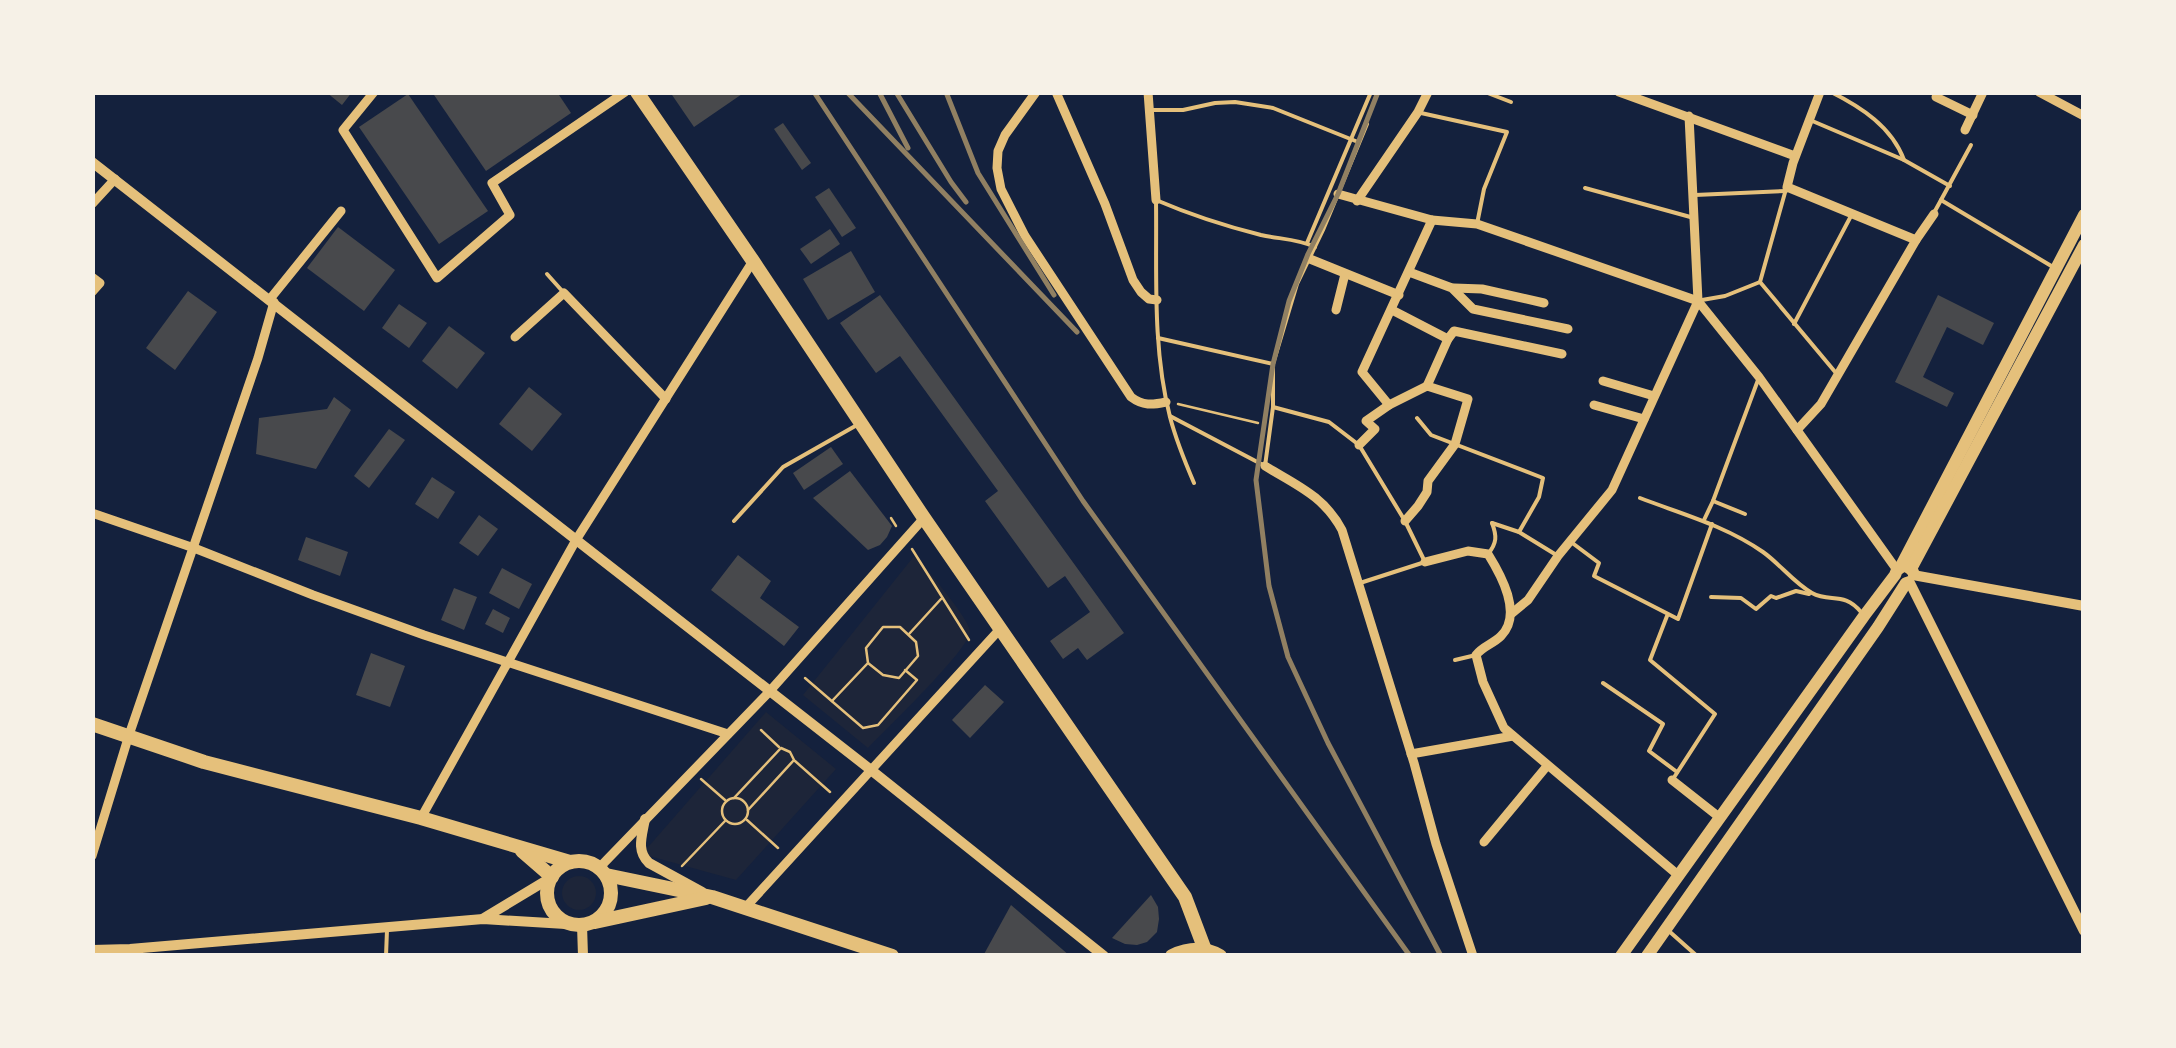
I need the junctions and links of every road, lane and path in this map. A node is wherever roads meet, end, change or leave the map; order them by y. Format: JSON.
{"nodes":[{"id":1,"x":374,"y":92,"type":"edge"},
{"id":2,"x":625,"y":92,"type":"edge"},
{"id":3,"x":637,"y":92,"type":"edge"},
{"id":4,"x":1036,"y":92,"type":"edge"},
{"id":5,"x":1056,"y":92,"type":"edge"},
{"id":6,"x":1148,"y":92,"type":"edge"},
{"id":7,"x":1370,"y":92,"type":"edge"},
{"id":8,"x":1428,"y":92,"type":"edge"},
{"id":9,"x":1486,"y":92,"type":"edge"},
{"id":10,"x":1620,"y":92,"type":"edge"},
{"id":11,"x":1820,"y":92,"type":"edge"},
{"id":12,"x":1983,"y":92,"type":"edge"},
{"id":13,"x":2039,"y":92,"type":"edge"},
{"id":14,"x":1834,"y":93,"type":"edge"},
{"id":15,"x":1936,"y":97,"type":"dead end"},
{"id":16,"x":1511,"y":102,"type":"dead end"},
{"id":17,"x":1150,"y":110,"type":"junction"},
{"id":18,"x":1418,"y":112,"type":"junction"},
{"id":19,"x":1973,"y":115,"type":"junction"},
{"id":20,"x":1688,"y":116,"type":"junction"},
{"id":21,"x":2084,"y":116,"type":"edge"},
{"id":22,"x":1809,"y":120,"type":"junction"},
{"id":23,"x":1367,"y":124,"type":"dead end"},
{"id":24,"x":1965,"y":130,"type":"dead end"},
{"id":25,"x":1350,"y":137,"type":"junction"},
{"id":26,"x":1358,"y":142,"type":"junction"},
{"id":27,"x":1971,"y":145,"type":"dead end"},
{"id":28,"x":1796,"y":156,"type":"junction"},
{"id":29,"x":1904,"y":160,"type":"junction"},
{"id":30,"x":92,"y":162,"type":"edge"},
{"id":31,"x":115,"y":179,"type":"junction"},
{"id":32,"x":1950,"y":186,"type":"junction"},
{"id":33,"x":1585,"y":188,"type":"dead end"},
{"id":34,"x":1786,"y":189,"type":"junction"},
{"id":35,"x":1338,"y":194,"type":"junction"},
{"id":36,"x":1694,"y":195,"type":"junction"},
{"id":37,"x":1156,"y":200,"type":"junction"},
{"id":38,"x":1942,"y":200,"type":"junction"},
{"id":39,"x":1357,"y":201,"type":"junction"},
{"id":40,"x":92,"y":204,"type":"edge"},
{"id":41,"x":341,"y":211,"type":"dead end"},
{"id":42,"x":1852,"y":214,"type":"junction"},
{"id":43,"x":1934,"y":214,"type":"joint"},
{"id":44,"x":2084,"y":215,"type":"edge"},
{"id":45,"x":1694,"y":218,"type":"junction"},
{"id":46,"x":1432,"y":220,"type":"junction"},
{"id":47,"x":1477,"y":224,"type":"junction"},
{"id":48,"x":1916,"y":240,"type":"junction"},
{"id":49,"x":1307,"y":243,"type":"junction"},
{"id":50,"x":2084,"y":245,"type":"edge"},
{"id":51,"x":1316,"y":246,"type":"junction"},
{"id":52,"x":1310,"y":259,"type":"junction"},
{"id":53,"x":753,"y":261,"type":"junction"},
{"id":54,"x":2056,"y":269,"type":"junction"},
{"id":55,"x":1409,"y":272,"type":"junction"},
{"id":56,"x":547,"y":274,"type":"dead end"},
{"id":57,"x":1345,"y":274,"type":"junction"},
{"id":58,"x":92,"y":278,"type":"edge"},
{"id":59,"x":1760,"y":282,"type":"junction"},
{"id":60,"x":1452,"y":288,"type":"junction"},
{"id":61,"x":92,"y":292,"type":"edge"},
{"id":62,"x":564,"y":292,"type":"junction"},
{"id":63,"x":1398,"y":295,"type":"junction"},
{"id":64,"x":272,"y":300,"type":"junction"},
{"id":65,"x":1158,"y":300,"type":"junction"},
{"id":66,"x":1698,"y":301,"type":"junction"},
{"id":67,"x":1544,"y":303,"type":"dead end"},
{"id":68,"x":1336,"y":310,"type":"dead end"},
{"id":69,"x":1392,"y":310,"type":"junction"},
{"id":70,"x":1794,"y":324,"type":"junction"},
{"id":71,"x":1568,"y":329,"type":"dead end"},
{"id":72,"x":515,"y":338,"type":"dead end"},
{"id":73,"x":1158,"y":338,"type":"junction"},
{"id":74,"x":1448,"y":339,"type":"junction"},
{"id":75,"x":1562,"y":354,"type":"dead end"},
{"id":76,"x":1273,"y":364,"type":"junction"},
{"id":77,"x":1759,"y":377,"type":"junction"},
{"id":78,"x":1838,"y":377,"type":"junction"},
{"id":79,"x":1604,"y":381,"type":"dead end"},
{"id":80,"x":1427,"y":386,"type":"junction"},
{"id":81,"x":1654,"y":396,"type":"junction"},
{"id":82,"x":666,"y":399,"type":"junction"},
{"id":83,"x":1166,"y":402,"type":"junction"},
{"id":84,"x":1389,"y":405,"type":"junction"},
{"id":85,"x":1594,"y":406,"type":"dead end"},
{"id":86,"x":1273,"y":407,"type":"junction"},
{"id":87,"x":1170,"y":416,"type":"junction"},
{"id":88,"x":1417,"y":418,"type":"dead end"},
{"id":89,"x":1644,"y":418,"type":"junction"},
{"id":90,"x":861,"y":422,"type":"junction"},
{"id":91,"x":1264,"y":424,"type":"dead end"},
{"id":92,"x":1797,"y":430,"type":"junction"},
{"id":93,"x":1455,"y":444,"type":"junction"},
{"id":94,"x":1359,"y":445,"type":"junction"},
{"id":95,"x":1265,"y":466,"type":"junction"},
{"id":96,"x":1194,"y":483,"type":"dead end"},
{"id":97,"x":1640,"y":498,"type":"dead end"},
{"id":98,"x":1713,"y":502,"type":"junction"},
{"id":99,"x":92,"y":513,"type":"edge"},
{"id":100,"x":1745,"y":514,"type":"dead end"},
{"id":101,"x":891,"y":518,"type":"dead end"},
{"id":102,"x":924,"y":518,"type":"junction"},
{"id":103,"x":1704,"y":520,"type":"junction"},
{"id":104,"x":734,"y":521,"type":"dead end"},
{"id":105,"x":1405,"y":521,"type":"junction"},
{"id":106,"x":1712,"y":524,"type":"junction"},
{"id":107,"x":1518,"y":532,"type":"junction"},
{"id":108,"x":905,"y":539,"type":"junction"},
{"id":109,"x":576,"y":540,"type":"junction"},
{"id":110,"x":1571,"y":542,"type":"junction"},
{"id":111,"x":194,"y":548,"type":"junction"},
{"id":112,"x":1488,"y":554,"type":"junction"},
{"id":113,"x":1558,"y":556,"type":"junction"},
{"id":114,"x":1425,"y":562,"type":"junction"},
{"id":115,"x":1905,"y":574,"type":"junction"},
{"id":116,"x":1360,"y":583,"type":"junction"},
{"id":117,"x":1814,"y":594,"type":"junction"},
{"id":118,"x":1711,"y":596,"type":"dead end"},
{"id":119,"x":942,"y":598,"type":"junction"},
{"id":120,"x":2084,"y":606,"type":"edge"},
{"id":121,"x":1511,"y":614,"type":"junction"},
{"id":122,"x":1667,"y":616,"type":"junction"},
{"id":123,"x":1864,"y":616,"type":"junction"},
{"id":124,"x":1000,"y":628,"type":"junction"},
{"id":125,"x":908,"y":635,"type":"junction"},
{"id":126,"x":978,"y":654,"type":"junction"},
{"id":127,"x":1476,"y":656,"type":"junction"},
{"id":128,"x":1455,"y":660,"type":"dead end"},
{"id":129,"x":868,"y":662,"type":"junction"},
{"id":130,"x":507,"y":663,"type":"junction"},
{"id":131,"x":906,"y":670,"type":"junction"},
{"id":132,"x":805,"y":678,"type":"dead end"},
{"id":133,"x":1603,"y":683,"type":"dead end"},
{"id":134,"x":770,"y":692,"type":"junction"},
{"id":135,"x":832,"y":701,"type":"junction"},
{"id":136,"x":92,"y":724,"type":"edge"},
{"id":137,"x":762,"y":730,"type":"dead end"},
{"id":138,"x":728,"y":734,"type":"junction"},
{"id":139,"x":128,"y":735,"type":"junction"},
{"id":140,"x":1513,"y":736,"type":"junction"},
{"id":141,"x":780,"y":748,"type":"junction"},
{"id":142,"x":1411,"y":754,"type":"junction"},
{"id":143,"x":794,"y":760,"type":"junction"},
{"id":144,"x":1547,"y":766,"type":"junction"},
{"id":145,"x":871,"y":770,"type":"junction"},
{"id":146,"x":692,"y":772,"type":"junction"},
{"id":147,"x":1675,"y":776,"type":"junction"},
{"id":148,"x":734,"y":798,"type":"junction"},
{"id":149,"x":726,"y":802,"type":"junction"},
{"id":150,"x":842,"y":802,"type":"junction"},
{"id":151,"x":748,"y":810,"type":"junction"},
{"id":152,"x":1719,"y":817,"type":"junction"},
{"id":153,"x":421,"y":818,"type":"junction"},
{"id":154,"x":746,"y":819,"type":"junction"},
{"id":155,"x":645,"y":820,"type":"junction"},
{"id":156,"x":726,"y":820,"type":"junction"},
{"id":157,"x":1484,"y":842,"type":"dead end"},
{"id":158,"x":514,"y":844,"type":"junction"},
{"id":159,"x":92,"y":856,"type":"edge"},
{"id":160,"x":790,"y":859,"type":"junction"},
{"id":161,"x":570,"y":862,"type":"junction"},
{"id":162,"x":602,"y":871,"type":"junction"},
{"id":163,"x":1678,"y":875,"type":"junction"},
{"id":164,"x":552,"y":876,"type":"junction"},
{"id":165,"x":673,"y":876,"type":"junction"},
{"id":166,"x":712,"y":897,"type":"junction"},
{"id":167,"x":745,"y":908,"type":"junction"},
{"id":168,"x":484,"y":918,"type":"junction"},
{"id":169,"x":586,"y":924,"type":"junction"},
{"id":170,"x":387,"y":925,"type":"junction"},
{"id":171,"x":1666,"y":930,"type":"junction"},
{"id":172,"x":2084,"y":931,"type":"edge"},
{"id":173,"x":92,"y":950,"type":"edge"},
{"id":174,"x":1205,"y":950,"type":"junction"},
{"id":175,"x":386,"y":956,"type":"edge"},
{"id":176,"x":583,"y":956,"type":"edge"},
{"id":177,"x":892,"y":956,"type":"edge"},
{"id":178,"x":1104,"y":956,"type":"edge"},
{"id":179,"x":1172,"y":956,"type":"edge"},
{"id":180,"x":1220,"y":956,"type":"edge"},
{"id":181,"x":1473,"y":956,"type":"edge"},
{"id":182,"x":1621,"y":956,"type":"edge"},
{"id":183,"x":1647,"y":956,"type":"edge"},
{"id":184,"x":1697,"y":956,"type":"edge"}],
"edges":[{"from":1,"to":2,"type":"street"},
{"from":3,"to":53,"type":"main road"},
{"from":4,"to":83,"type":"street"},
{"from":5,"to":65,"type":"street"},
{"from":6,"to":17,"type":"street"},
{"from":7,"to":25,"type":"lane"},
{"from":8,"to":18,"type":"street"},
{"from":9,"to":16,"type":"lane"},
{"from":10,"to":20,"type":"street"},
{"from":11,"to":22,"type":"street"},
{"from":12,"to":19,"type":"street"},
{"from":13,"to":21,"type":"street"},
{"from":14,"to":29,"type":"lane"},
{"from":15,"to":19,"type":"street"},
{"from":17,"to":25,"type":"lane"},
{"from":17,"to":37,"type":"street"},
{"from":18,"to":39,"type":"street"},
{"from":18,"to":47,"type":"lane"},
{"from":19,"to":24,"type":"street"},
{"from":20,"to":28,"type":"street"},
{"from":20,"to":36,"type":"street"},
{"from":22,"to":28,"type":"street"},
{"from":22,"to":29,"type":"lane"},
{"from":23,"to":26,"type":"lane"},
{"from":25,"to":26,"type":"lane"},
{"from":25,"to":49,"type":"lane"},
{"from":26,"to":35,"type":"lane"},
{"from":27,"to":32,"type":"lane"},
{"from":28,"to":34,"type":"street"},
{"from":29,"to":32,"type":"lane"},
{"from":30,"to":31,"type":"street"},
{"from":31,"to":40,"type":"street"},
{"from":31,"to":64,"type":"street"},
{"from":32,"to":38,"type":"lane"},
{"from":33,"to":45,"type":"lane"},
{"from":34,"to":36,"type":"lane"},
{"from":34,"to":42,"type":"street"},
{"from":34,"to":59,"type":"lane"},
{"from":35,"to":39,"type":"street"},
{"from":35,"to":51,"type":"lane"},
{"from":36,"to":45,"type":"street"},
{"from":37,"to":49,"type":"lane"},
{"from":37,"to":65,"type":"lane"},
{"from":38,"to":43,"type":"lane"},
{"from":38,"to":54,"type":"lane"},
{"from":39,"to":46,"type":"street"},
{"from":41,"to":64,"type":"street"},
{"from":42,"to":48,"type":"street"},
{"from":42,"to":70,"type":"lane"},
{"from":43,"to":48,"type":"street"},
{"from":44,"to":54,"type":"main road"},
{"from":45,"to":66,"type":"street"},
{"from":46,"to":47,"type":"street"},
{"from":46,"to":55,"type":"street"},
{"from":47,"to":66,"type":"street"},
{"from":48,"to":78,"type":"street"},
{"from":49,"to":51,"type":"lane"},
{"from":50,"to":115,"type":"main road"},
{"from":51,"to":52,"type":"lane"},
{"from":52,"to":57,"type":"street"},
{"from":52,"to":76,"type":"lane"},
{"from":53,"to":82,"type":"street"},
{"from":53,"to":90,"type":"main road"},
{"from":54,"to":115,"type":"main road"},
{"from":55,"to":60,"type":"street"},
{"from":55,"to":63,"type":"street"},
{"from":56,"to":62,"type":"lane"},
{"from":57,"to":63,"type":"street"},
{"from":57,"to":68,"type":"street"},
{"from":58,"to":61,"type":"street"},
{"from":59,"to":66,"type":"lane"},
{"from":59,"to":70,"type":"lane"},
{"from":60,"to":67,"type":"street"},
{"from":60,"to":71,"type":"street"},
{"from":62,"to":72,"type":"street"},
{"from":62,"to":82,"type":"street"},
{"from":63,"to":69,"type":"street"},
{"from":64,"to":109,"type":"street"},
{"from":64,"to":111,"type":"street"},
{"from":65,"to":73,"type":"lane"},
{"from":66,"to":77,"type":"street"},
{"from":66,"to":81,"type":"street"},
{"from":69,"to":74,"type":"street"},
{"from":69,"to":84,"type":"street"},
{"from":70,"to":78,"type":"lane"},
{"from":73,"to":76,"type":"lane"},
{"from":73,"to":83,"type":"lane"},
{"from":74,"to":75,"type":"street"},
{"from":74,"to":80,"type":"street"},
{"from":76,"to":86,"type":"lane"},
{"from":77,"to":92,"type":"street"},
{"from":77,"to":98,"type":"lane"},
{"from":78,"to":92,"type":"street"},
{"from":79,"to":81,"type":"street"},
{"from":80,"to":84,"type":"street"},
{"from":80,"to":93,"type":"street"},
{"from":81,"to":89,"type":"street"},
{"from":82,"to":109,"type":"street"},
{"from":83,"to":87,"type":"lane"},
{"from":83,"to":91,"type":"path"},
{"from":84,"to":94,"type":"street"},
{"from":85,"to":89,"type":"street"},
{"from":86,"to":94,"type":"lane"},
{"from":86,"to":95,"type":"lane"},
{"from":87,"to":95,"type":"lane"},
{"from":87,"to":96,"type":"lane"},
{"from":88,"to":93,"type":"lane"},
{"from":89,"to":110,"type":"street"},
{"from":90,"to":102,"type":"main road"},
{"from":90,"to":104,"type":"lane"},
{"from":92,"to":115,"type":"street"},
{"from":93,"to":105,"type":"street"},
{"from":93,"to":107,"type":"lane"},
{"from":94,"to":105,"type":"lane"},
{"from":95,"to":116,"type":"street"},
{"from":97,"to":103,"type":"lane"},
{"from":98,"to":100,"type":"lane"},
{"from":98,"to":103,"type":"lane"},
{"from":99,"to":111,"type":"street"},
{"from":101,"to":108,"type":"path"},
{"from":102,"to":108,"type":"street"},
{"from":102,"to":124,"type":"main road"},
{"from":103,"to":106,"type":"lane"},
{"from":105,"to":114,"type":"lane"},
{"from":106,"to":117,"type":"lane"},
{"from":106,"to":122,"type":"lane"},
{"from":107,"to":112,"type":"lane"},
{"from":107,"to":113,"type":"lane"},
{"from":108,"to":119,"type":"path"},
{"from":108,"to":134,"type":"street"},
{"from":109,"to":130,"type":"street"},
{"from":109,"to":134,"type":"street"},
{"from":110,"to":113,"type":"street"},
{"from":110,"to":122,"type":"lane"},
{"from":111,"to":130,"type":"street"},
{"from":111,"to":139,"type":"street"},
{"from":112,"to":114,"type":"street"},
{"from":112,"to":121,"type":"street"},
{"from":113,"to":121,"type":"street"},
{"from":114,"to":116,"type":"lane"},
{"from":115,"to":120,"type":"street"},
{"from":115,"to":123,"type":"main road"},
{"from":115,"to":171,"type":"main road"},
{"from":115,"to":172,"type":"street"},
{"from":116,"to":142,"type":"street"},
{"from":117,"to":118,"type":"lane"},
{"from":117,"to":123,"type":"lane"},
{"from":119,"to":125,"type":"path"},
{"from":119,"to":126,"type":"path"},
{"from":121,"to":127,"type":"street"},
{"from":122,"to":147,"type":"lane"},
{"from":123,"to":152,"type":"main road"},
{"from":124,"to":126,"type":"street"},
{"from":124,"to":174,"type":"main road"},
{"from":125,"to":129,"type":"path"},
{"from":125,"to":131,"type":"path"},
{"from":126,"to":145,"type":"street"},
{"from":127,"to":128,"type":"lane"},
{"from":127,"to":140,"type":"street"},
{"from":129,"to":131,"type":"path"},
{"from":129,"to":135,"type":"path"},
{"from":130,"to":138,"type":"street"},
{"from":130,"to":153,"type":"street"},
{"from":131,"to":135,"type":"path"},
{"from":132,"to":135,"type":"path"},
{"from":133,"to":147,"type":"lane"},
{"from":134,"to":138,"type":"street"},
{"from":134,"to":145,"type":"street"},
{"from":136,"to":139,"type":"main road"},
{"from":137,"to":141,"type":"path"},
{"from":138,"to":146,"type":"street"},
{"from":139,"to":153,"type":"main road"},
{"from":139,"to":159,"type":"street"},
{"from":140,"to":142,"type":"street"},
{"from":140,"to":144,"type":"street"},
{"from":141,"to":143,"type":"path"},
{"from":141,"to":148,"type":"path"},
{"from":142,"to":181,"type":"street"},
{"from":143,"to":150,"type":"path"},
{"from":143,"to":151,"type":"path"},
{"from":144,"to":157,"type":"street"},
{"from":144,"to":163,"type":"street"},
{"from":145,"to":150,"type":"street"},
{"from":145,"to":178,"type":"street"},
{"from":146,"to":149,"type":"path"},
{"from":146,"to":155,"type":"street"},
{"from":147,"to":152,"type":"street"},
{"from":148,"to":149,"type":"path"},
{"from":148,"to":151,"type":"path"},
{"from":149,"to":156,"type":"path"},
{"from":150,"to":160,"type":"street"},
{"from":151,"to":154,"type":"path"},
{"from":152,"to":163,"type":"main road"},
{"from":153,"to":158,"type":"main road"},
{"from":154,"to":156,"type":"path"},
{"from":154,"to":160,"type":"path"},
{"from":155,"to":162,"type":"street"},
{"from":155,"to":165,"type":"street"},
{"from":156,"to":165,"type":"path"},
{"from":158,"to":161,"type":"main road"},
{"from":158,"to":164,"type":"main road"},
{"from":160,"to":167,"type":"street"},
{"from":161,"to":162,"type":"main road"},
{"from":161,"to":164,"type":"main road"},
{"from":162,"to":166,"type":"main road"},
{"from":162,"to":169,"type":"main road"},
{"from":163,"to":182,"type":"main road"},
{"from":164,"to":168,"type":"street"},
{"from":164,"to":169,"type":"main road"},
{"from":165,"to":166,"type":"street"},
{"from":166,"to":167,"type":"main road"},
{"from":166,"to":169,"type":"main road"},
{"from":167,"to":177,"type":"main road"},
{"from":168,"to":169,"type":"street"},
{"from":168,"to":170,"type":"street"},
{"from":169,"to":176,"type":"street"},
{"from":170,"to":173,"type":"street"},
{"from":170,"to":175,"type":"lane"},
{"from":171,"to":183,"type":"main road"},
{"from":171,"to":184,"type":"lane"},
{"from":174,"to":179,"type":"main road"},
{"from":174,"to":180,"type":"main road"}]}
